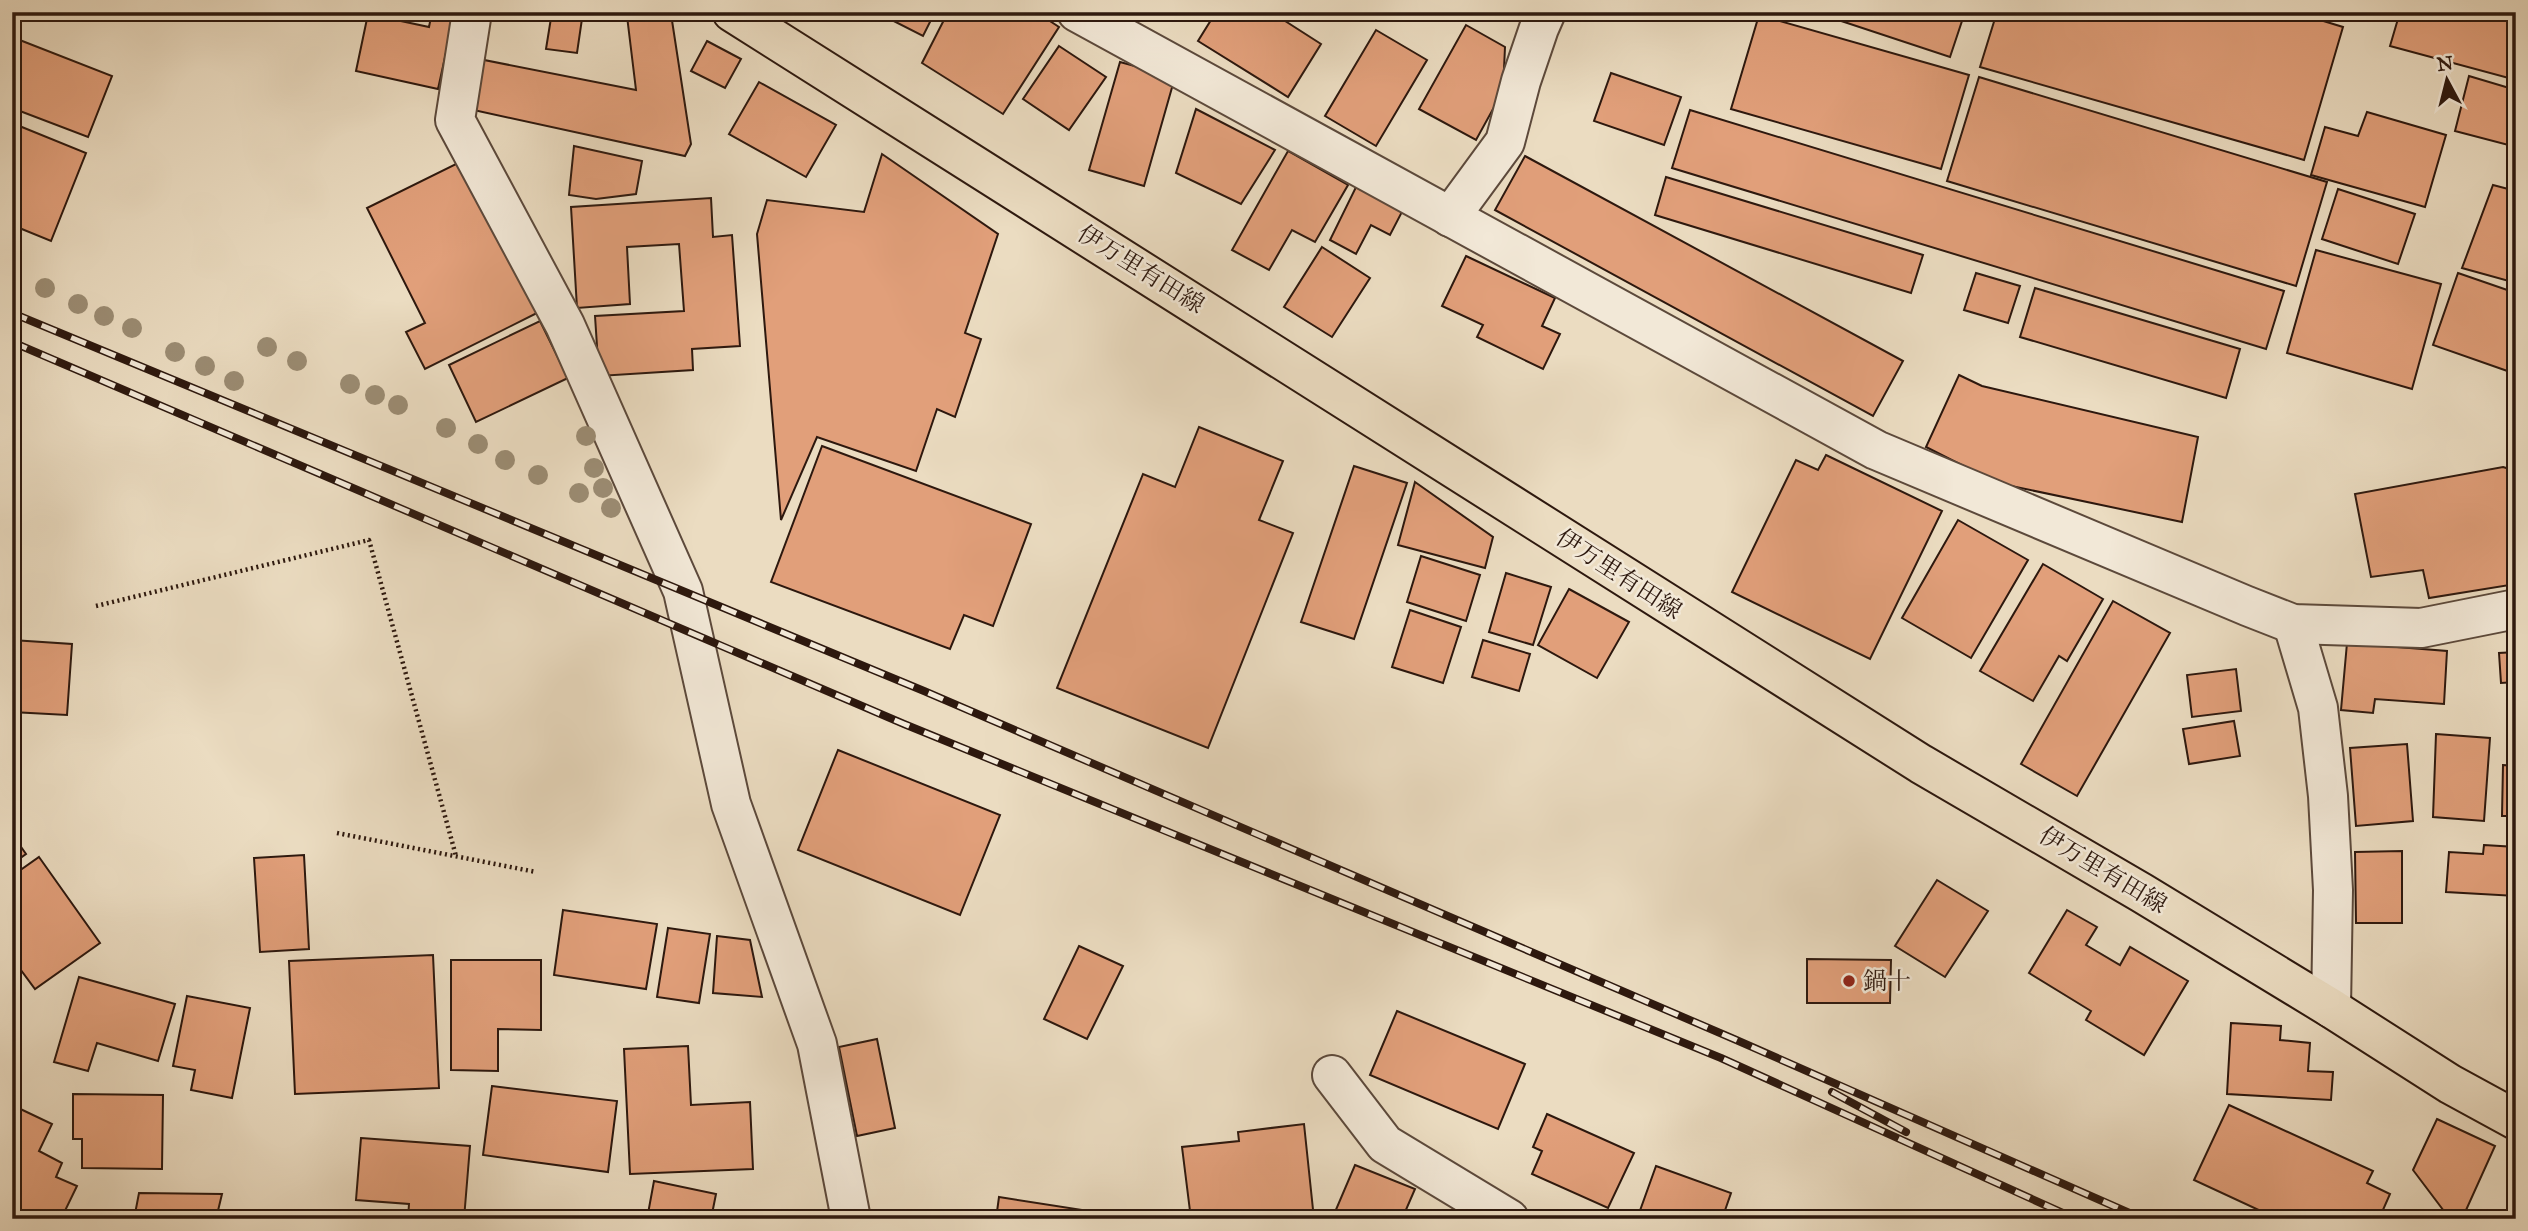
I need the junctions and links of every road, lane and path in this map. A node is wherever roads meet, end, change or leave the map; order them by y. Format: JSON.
{"nodes":[{"id":1,"x":472,"y":12,"type":"edge"},
{"id":2,"x":732,"y":12,"type":"edge"},
{"id":3,"x":1077,"y":12,"type":"edge"},
{"id":4,"x":1546,"y":12,"type":"edge"},
{"id":5,"x":1450,"y":218,"type":"junction"},
{"id":6,"x":96,"y":606,"type":"dead end"},
{"id":7,"x":2516,"y":610,"type":"edge"},
{"id":8,"x":2293,"y":624,"type":"junction"},
{"id":9,"x":337,"y":833,"type":"dead end"},
{"id":10,"x":456,"y":856,"type":"junction"},
{"id":11,"x":536,"y":872,"type":"dead end"},
{"id":12,"x":2331,"y":1008,"type":"junction"},
{"id":13,"x":1332,"y":1075,"type":"dead end"},
{"id":14,"x":2516,"y":1120,"type":"edge"},
{"id":15,"x":851,"y":1219,"type":"edge"},
{"id":16,"x":1509,"y":1219,"type":"edge"}],
"edges":[{"from":1,"to":15,"type":"street"},
{"from":2,"to":12,"type":"main road","name":"伊万里有田線"},
{"from":3,"to":5,"type":"street"},
{"from":4,"to":5,"type":"street"},
{"from":5,"to":8,"type":"street"},
{"from":6,"to":10,"type":"path"},
{"from":7,"to":8,"type":"street"},
{"from":8,"to":12,"type":"street"},
{"from":9,"to":10,"type":"path"},
{"from":10,"to":11,"type":"path"},
{"from":12,"to":14,"type":"main road","name":"伊万里有田線"},
{"from":13,"to":16,"type":"street"}]}
